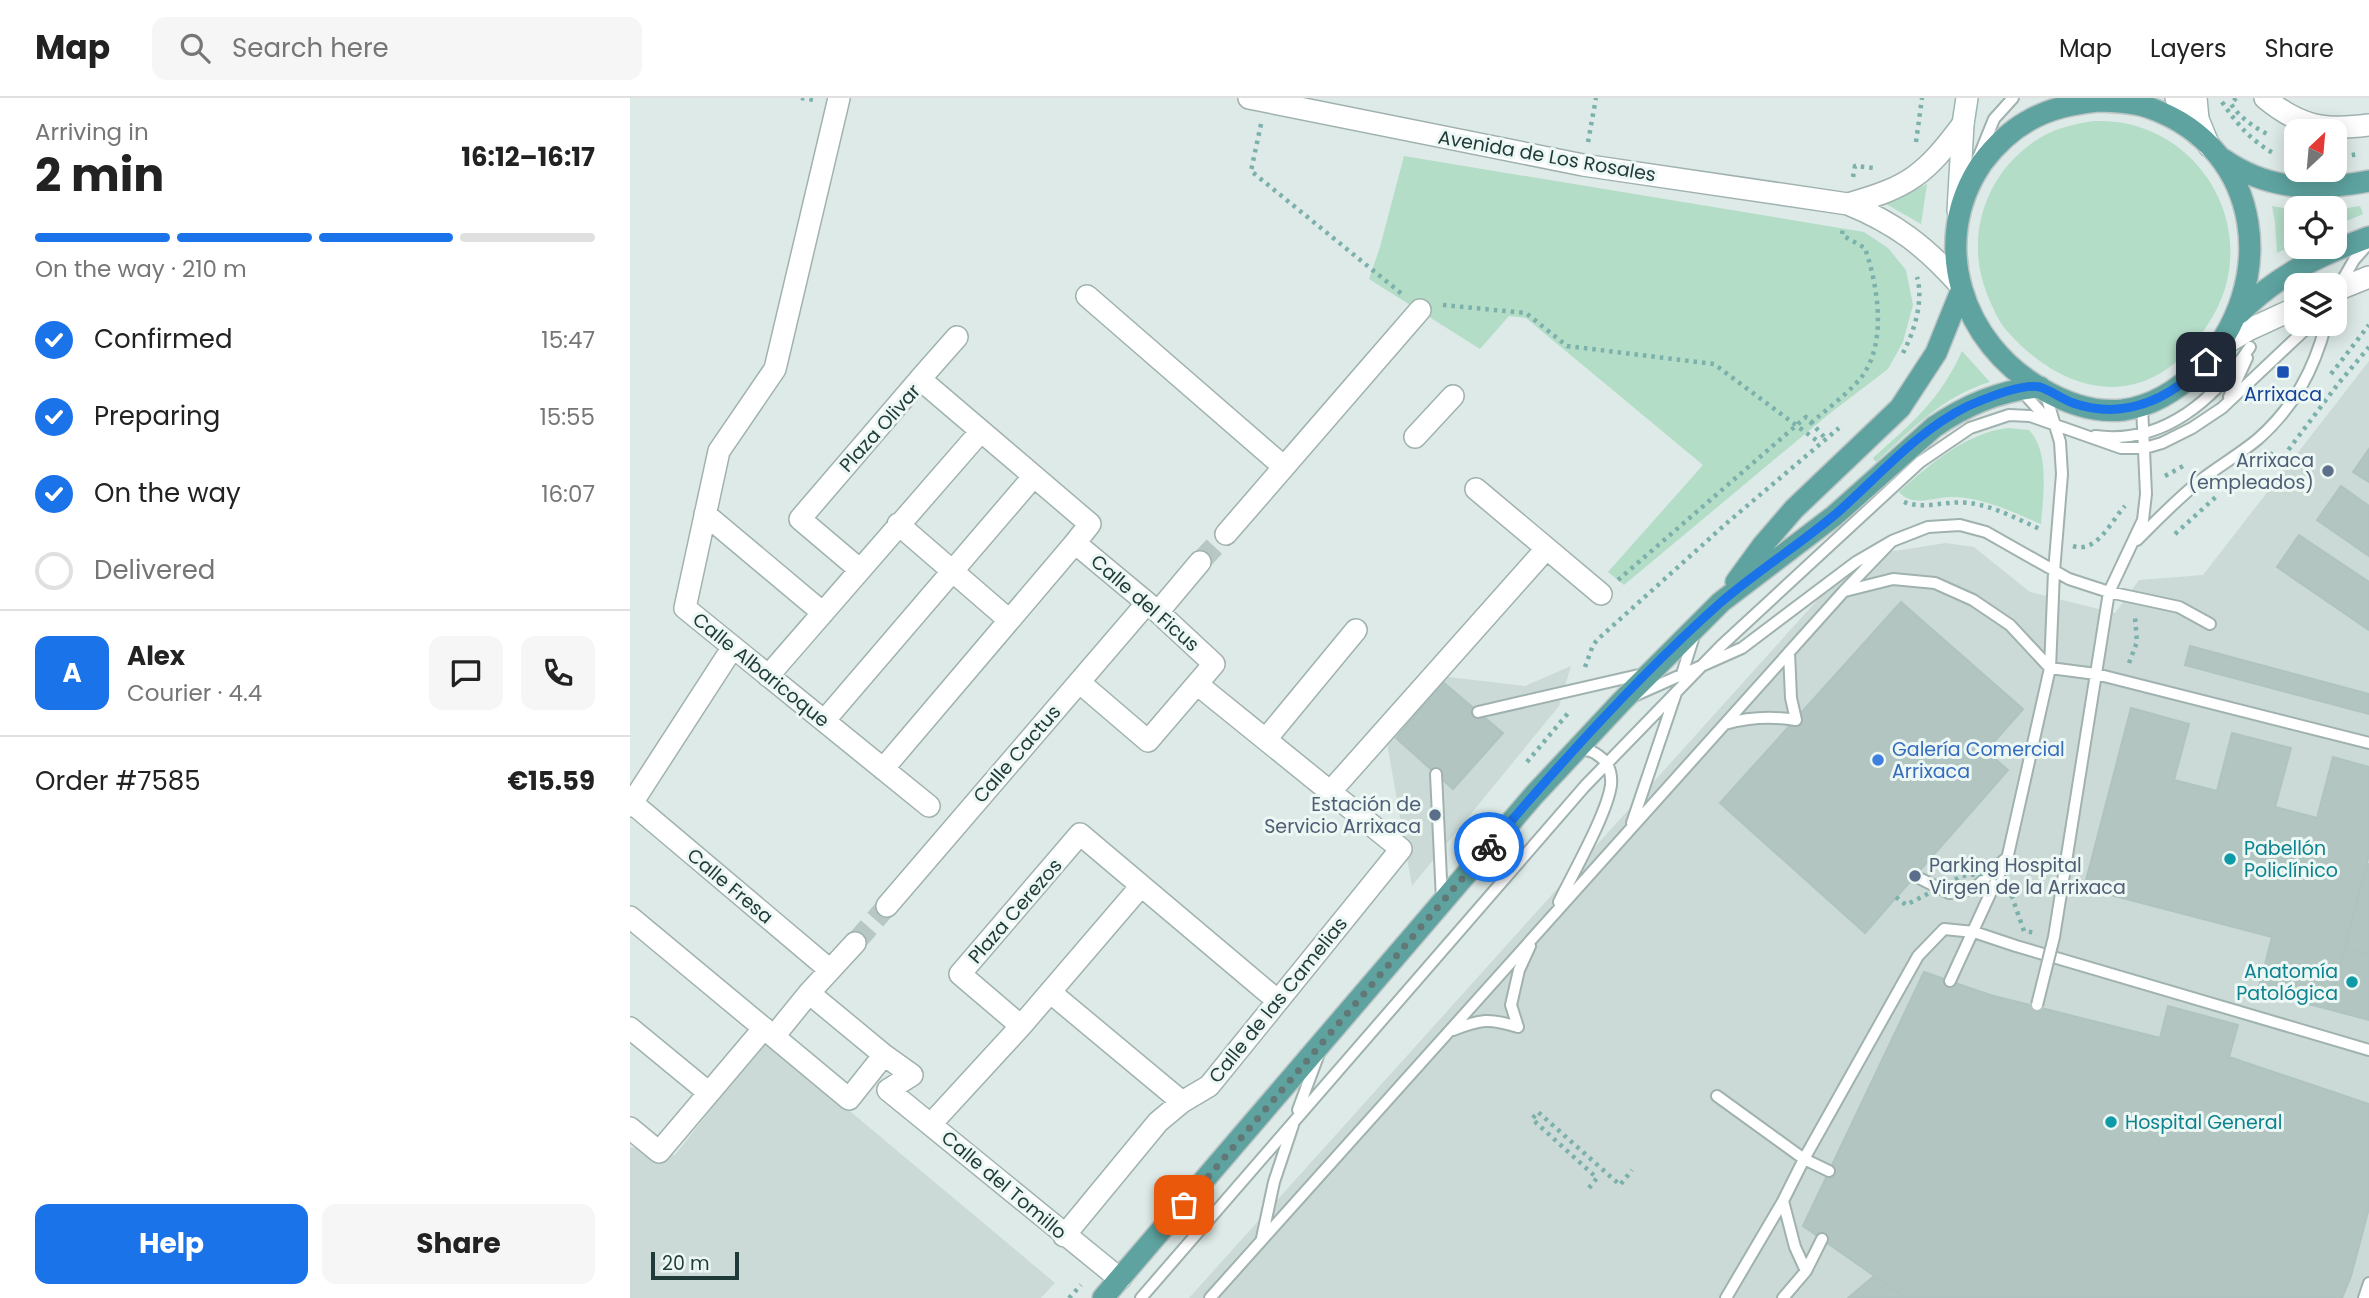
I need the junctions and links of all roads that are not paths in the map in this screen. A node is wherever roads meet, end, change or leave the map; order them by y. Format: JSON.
{"nodes":[{"id":1,"x":839,"y":98,"type":"edge"},
{"id":2,"x":1967,"y":98,"type":"edge"},
{"id":3,"x":2013,"y":98,"type":"edge"},
{"id":4,"x":2154,"y":98,"type":"edge"},
{"id":5,"x":2196,"y":98,"type":"edge"},
{"id":6,"x":2264,"y":98,"type":"edge"},
{"id":7,"x":1257,"y":99,"type":"edge"},
{"id":8,"x":2175,"y":108,"type":"edge"},
{"id":9,"x":1963,"y":124,"type":"junction"},
{"id":10,"x":2369,"y":125,"type":"edge"},
{"id":11,"x":2207,"y":145,"type":"junction"},
{"id":12,"x":1973,"y":176,"type":"junction"},
{"id":13,"x":2369,"y":181,"type":"edge"},
{"id":14,"x":1848,"y":204,"type":"junction"},
{"id":15,"x":1956,"y":223,"type":"junction"},
{"id":16,"x":2369,"y":237,"type":"edge"},
{"id":17,"x":2369,"y":243,"type":"edge"},
{"id":18,"x":2251,"y":248,"type":"junction"},
{"id":19,"x":2347,"y":273,"type":"edge"},
{"id":20,"x":2365,"y":279,"type":"edge"},
{"id":21,"x":1960,"y":287,"type":"junction"},
{"id":22,"x":2347,"y":289,"type":"edge"},
{"id":23,"x":2259,"y":295,"type":"junction"},
{"id":24,"x":1087,"y":296,"type":"dead end"},
{"id":25,"x":1423,"y":305,"type":"road end"},
{"id":26,"x":2284,"y":313,"type":"edge"},
{"id":27,"x":2235,"y":318,"type":"junction"},
{"id":28,"x":2258,"y":324,"type":"junction"},
{"id":29,"x":2298,"y":336,"type":"edge"},
{"id":30,"x":2322,"y":336,"type":"edge"},
{"id":31,"x":957,"y":337,"type":"dead end"},
{"id":32,"x":2250,"y":347,"type":"junction"},
{"id":33,"x":2215,"y":350,"type":"junction"},
{"id":34,"x":920,"y":379,"type":"junction"},
{"id":35,"x":2035,"y":389,"type":"junction"},
{"id":36,"x":1453,"y":396,"type":"dead end"},
{"id":37,"x":2142,"y":406,"type":"junction"},
{"id":38,"x":2222,"y":408,"type":"junction"},
{"id":39,"x":2056,"y":426,"type":"junction"},
{"id":40,"x":981,"y":431,"type":"junction"},
{"id":41,"x":2144,"y":434,"type":"junction"},
{"id":42,"x":2084,"y":435,"type":"junction"},
{"id":43,"x":1415,"y":437,"type":"dead end"},
{"id":44,"x":2145,"y":448,"type":"junction"},
{"id":45,"x":1284,"y":467,"type":"junction"},
{"id":46,"x":1034,"y":476,"type":"junction"},
{"id":47,"x":1476,"y":489,"type":"dead end"},
{"id":48,"x":705,"y":514,"type":"junction"},
{"id":49,"x":898,"y":524,"type":"junction"},
{"id":50,"x":1227,"y":534,"type":"tunnel mouth"},
{"id":51,"x":1892,"y":541,"type":"junction"},
{"id":52,"x":1075,"y":543,"type":"junction"},
{"id":53,"x":2133,"y":545,"type":"junction"},
{"id":54,"x":1546,"y":549,"type":"junction"},
{"id":55,"x":1200,"y":562,"type":"tunnel mouth"},
{"id":56,"x":859,"y":569,"type":"junction"},
{"id":57,"x":952,"y":571,"type":"junction"},
{"id":58,"x":2054,"y":572,"type":"junction"},
{"id":59,"x":1844,"y":592,"type":"junction"},
{"id":60,"x":2109,"y":592,"type":"junction"},
{"id":61,"x":1601,"y":594,"type":"dead end"},
{"id":62,"x":1721,"y":603,"type":"junction"},
{"id":63,"x":1152,"y":607,"type":"junction"},
{"id":64,"x":823,"y":613,"type":"junction"},
{"id":65,"x":1009,"y":620,"type":"junction"},
{"id":66,"x":1698,"y":624,"type":"junction"},
{"id":67,"x":2210,"y":624,"type":"dead end"},
{"id":68,"x":1356,"y":630,"type":"dead end"},
{"id":69,"x":733,"y":647,"type":"junction"},
{"id":70,"x":1789,"y":652,"type":"junction"},
{"id":71,"x":1700,"y":667,"type":"junction"},
{"id":72,"x":2050,"y":668,"type":"junction"},
{"id":73,"x":1649,"y":673,"type":"junction"},
{"id":74,"x":2096,"y":674,"type":"junction"},
{"id":75,"x":1682,"y":675,"type":"junction"},
{"id":76,"x":768,"y":676,"type":"junction"},
{"id":77,"x":1079,"y":682,"type":"junction"},
{"id":78,"x":1198,"y":684,"type":"junction"},
{"id":79,"x":1677,"y":690,"type":"junction"},
{"id":80,"x":1621,"y":702,"type":"junction"},
{"id":81,"x":1478,"y":712,"type":"dead end"},
{"id":82,"x":824,"y":721,"type":"junction"},
{"id":83,"x":1724,"y":724,"type":"junction"},
{"id":84,"x":1266,"y":739,"type":"junction"},
{"id":85,"x":2369,"y":743,"type":"edge"},
{"id":86,"x":1572,"y":753,"type":"junction"},
{"id":87,"x":1607,"y":763,"type":"junction"},
{"id":88,"x":883,"y":769,"type":"junction"},
{"id":89,"x":1436,"y":774,"type":"dead end"},
{"id":90,"x":1330,"y":792,"type":"junction"},
{"id":91,"x":630,"y":804,"type":"edge"},
{"id":92,"x":929,"y":806,"type":"dead end"},
{"id":93,"x":1630,"y":829,"type":"junction"},
{"id":94,"x":2008,"y":855,"type":"junction"},
{"id":95,"x":1914,"y":876,"type":"dead end"},
{"id":96,"x":1141,"y":886,"type":"junction"},
{"id":97,"x":1442,"y":903,"type":"junction"},
{"id":98,"x":887,"y":906,"type":"tunnel mouth"},
{"id":99,"x":1553,"y":914,"type":"junction"},
{"id":100,"x":630,"y":917,"type":"edge"},
{"id":101,"x":1974,"y":932,"type":"junction"},
{"id":102,"x":1535,"y":935,"type":"junction"},
{"id":103,"x":855,"y":943,"type":"tunnel mouth"},
{"id":104,"x":830,"y":970,"type":"junction"},
{"id":105,"x":1950,"y":981,"type":"dead end"},
{"id":106,"x":1050,"y":992,"type":"junction"},
{"id":107,"x":809,"y":993,"type":"junction"},
{"id":108,"x":1278,"y":1001,"type":"junction"},
{"id":109,"x":2037,"y":1005,"type":"dead end"},
{"id":110,"x":1021,"y":1026,"type":"junction"},
{"id":111,"x":630,"y":1028,"type":"edge"},
{"id":112,"x":769,"y":1032,"type":"junction"},
{"id":113,"x":1448,"y":1032,"type":"junction"},
{"id":114,"x":1325,"y":1041,"type":"junction"},
{"id":115,"x":2369,"y":1050,"type":"edge"},
{"id":116,"x":884,"y":1055,"type":"junction"},
{"id":117,"x":709,"y":1093,"type":"junction"},
{"id":118,"x":1717,"y":1096,"type":"dead end"},
{"id":119,"x":1182,"y":1102,"type":"junction"},
{"id":120,"x":1295,"y":1119,"type":"junction"},
{"id":121,"x":931,"y":1124,"type":"junction"},
{"id":122,"x":630,"y":1128,"type":"edge"},
{"id":123,"x":1804,"y":1159,"type":"junction"},
{"id":124,"x":1829,"y":1171,"type":"dead end"},
{"id":125,"x":1783,"y":1201,"type":"junction"},
{"id":126,"x":1064,"y":1236,"type":"junction"},
{"id":127,"x":1822,"y":1239,"type":"dead end"},
{"id":128,"x":1261,"y":1241,"type":"junction"},
{"id":129,"x":1806,"y":1271,"type":"junction"},
{"id":130,"x":1120,"y":1279,"type":"junction"},
{"id":131,"x":2369,"y":1283,"type":"edge"},
{"id":132,"x":1104,"y":1298,"type":"edge"},
{"id":133,"x":1141,"y":1298,"type":"edge"},
{"id":134,"x":1212,"y":1298,"type":"edge"},
{"id":135,"x":1726,"y":1298,"type":"edge"},
{"id":136,"x":1783,"y":1298,"type":"edge"},
{"id":137,"x":2364,"y":1298,"type":"edge"}],
"edges":[{"from":1,"to":48,"type":"street","name":"Calle Albaricoque"},
{"from":2,"to":9,"type":"street"},
{"from":3,"to":12,"type":"lane"},
{"from":4,"to":8,"type":"lane"},
{"from":5,"to":11,"type":"street"},
{"from":6,"to":10,"type":"street"},
{"from":7,"to":14,"type":"street","name":"Avenida de Los Rosales"},
{"from":8,"to":11,"type":"main road"},
{"from":8,"to":12,"type":"main road"},
{"from":9,"to":14,"type":"street","name":"Avenida de Los Rosales"},
{"from":9,"to":15,"type":"street"},
{"from":11,"to":13,"type":"main road"},
{"from":11,"to":18,"type":"main road"},
{"from":12,"to":15,"type":"main road"},
{"from":14,"to":21,"type":"street","name":"Avenida de Los Rosales"},
{"from":15,"to":21,"type":"main road"},
{"from":16,"to":23,"type":"main road"},
{"from":17,"to":19,"type":"lane"},
{"from":18,"to":23,"type":"lane"},
{"from":18,"to":27,"type":"main road"},
{"from":20,"to":22,"type":"street"},
{"from":21,"to":35,"type":"main road"},
{"from":21,"to":62,"type":"main road"},
{"from":23,"to":27,"type":"main road"},
{"from":23,"to":28,"type":"lane"},
{"from":24,"to":45,"type":"street"},
{"from":25,"to":45,"type":"street"},
{"from":26,"to":28,"type":"street"},
{"from":27,"to":33,"type":"main road"},
{"from":28,"to":32,"type":"lane"},
{"from":28,"to":33,"type":"street"},
{"from":29,"to":38,"type":"lane"},
{"from":30,"to":53,"type":"lane"},
{"from":31,"to":34,"type":"street"},
{"from":32,"to":38,"type":"lane"},
{"from":32,"to":41,"type":"lane"},
{"from":33,"to":37,"type":"main road"},
{"from":34,"to":40,"type":"street","name":"Plaza Olivar"},
{"from":34,"to":56,"type":"street","name":"Plaza Olivar"},
{"from":35,"to":37,"type":"main road"},
{"from":35,"to":39,"type":"lane"},
{"from":35,"to":39,"type":"lane"},
{"from":35,"to":62,"type":"main road"},
{"from":36,"to":43,"type":"street"},
{"from":37,"to":41,"type":"lane"},
{"from":38,"to":44,"type":"lane"},
{"from":39,"to":42,"type":"lane"},
{"from":39,"to":58,"type":"lane"},
{"from":39,"to":71,"type":"lane"},
{"from":40,"to":46,"type":"street","name":"Calle del Ficus"},
{"from":40,"to":49,"type":"street"},
{"from":41,"to":42,"type":"lane"},
{"from":41,"to":44,"type":"lane"},
{"from":42,"to":44,"type":"lane"},
{"from":44,"to":53,"type":"lane"},
{"from":45,"to":50,"type":"street"},
{"from":46,"to":52,"type":"street","name":"Calle del Ficus"},
{"from":46,"to":57,"type":"street"},
{"from":47,"to":54,"type":"street"},
{"from":48,"to":64,"type":"street"},
{"from":48,"to":69,"type":"street","name":"Calle Albaricoque"},
{"from":49,"to":56,"type":"street"},
{"from":49,"to":57,"type":"street"},
{"from":51,"to":58,"type":"lane"},
{"from":51,"to":59,"type":"lane"},
{"from":51,"to":71,"type":"lane"},
{"from":52,"to":63,"type":"street","name":"Calle del Ficus"},
{"from":52,"to":65,"type":"street"},
{"from":53,"to":60,"type":"lane"},
{"from":54,"to":61,"type":"street"},
{"from":54,"to":90,"type":"street"},
{"from":55,"to":63,"type":"street","name":"Calle Cactus"},
{"from":56,"to":64,"type":"street"},
{"from":57,"to":65,"type":"street"},
{"from":57,"to":82,"type":"street"},
{"from":58,"to":60,"type":"lane"},
{"from":58,"to":72,"type":"lane"},
{"from":59,"to":70,"type":"lane"},
{"from":59,"to":72,"type":"lane"},
{"from":60,"to":67,"type":"lane"},
{"from":60,"to":74,"type":"lane"},
{"from":62,"to":66,"type":"main road"},
{"from":63,"to":77,"type":"street","name":"Calle Cactus"},
{"from":63,"to":78,"type":"street","name":"Calle del Ficus"},
{"from":64,"to":76,"type":"street"},
{"from":65,"to":88,"type":"street"},
{"from":66,"to":73,"type":"main road"},
{"from":66,"to":75,"type":"lane"},
{"from":68,"to":84,"type":"street"},
{"from":69,"to":76,"type":"street","name":"Calle Albaricoque"},
{"from":69,"to":91,"type":"street"},
{"from":70,"to":83,"type":"lane"},
{"from":70,"to":83,"type":"lane"},
{"from":71,"to":75,"type":"lane"},
{"from":71,"to":79,"type":"lane"},
{"from":72,"to":74,"type":"lane"},
{"from":72,"to":94,"type":"lane"},
{"from":73,"to":80,"type":"main road"},
{"from":73,"to":81,"type":"lane"},
{"from":74,"to":85,"type":"lane"},
{"from":74,"to":109,"type":"lane","bridge":true},
{"from":75,"to":79,"type":"lane"},
{"from":75,"to":80,"type":"lane"},
{"from":76,"to":82,"type":"street","name":"Calle Albaricoque"},
{"from":77,"to":78,"type":"street"},
{"from":77,"to":98,"type":"street","name":"Calle Cactus"},
{"from":78,"to":84,"type":"street"},
{"from":79,"to":87,"type":"lane"},
{"from":79,"to":93,"type":"lane"},
{"from":80,"to":86,"type":"main road"},
{"from":82,"to":88,"type":"street","name":"Calle Albaricoque"},
{"from":83,"to":93,"type":"lane"},
{"from":84,"to":90,"type":"street"},
{"from":86,"to":87,"type":"lane"},
{"from":86,"to":97,"type":"main road"},
{"from":87,"to":99,"type":"lane"},
{"from":87,"to":120,"type":"lane"},
{"from":88,"to":92,"type":"street","name":"Calle Albaricoque"},
{"from":89,"to":97,"type":"lane"},
{"from":90,"to":108,"type":"street","name":"Calle de las Camelias"},
{"from":91,"to":104,"type":"street","name":"Calle Fresa"},
{"from":93,"to":99,"type":"lane"},
{"from":94,"to":95,"type":"lane"},
{"from":94,"to":101,"type":"lane"},
{"from":96,"to":106,"type":"street"},
{"from":96,"to":108,"type":"street"},
{"from":96,"to":110,"type":"street","name":"Plaza Cerezos"},
{"from":97,"to":114,"type":"main road"},
{"from":99,"to":102,"type":"lane"},
{"from":100,"to":112,"type":"street"},
{"from":101,"to":105,"type":"lane"},
{"from":101,"to":115,"type":"lane"},
{"from":101,"to":123,"type":"lane"},
{"from":102,"to":113,"type":"lane"},
{"from":102,"to":113,"type":"lane"},
{"from":103,"to":104,"type":"street"},
{"from":104,"to":107,"type":"street"},
{"from":106,"to":110,"type":"street"},
{"from":106,"to":119,"type":"street"},
{"from":107,"to":112,"type":"street"},
{"from":107,"to":116,"type":"street"},
{"from":108,"to":119,"type":"street","name":"Calle de las Camelias"},
{"from":110,"to":121,"type":"street"},
{"from":111,"to":117,"type":"street"},
{"from":112,"to":116,"type":"street"},
{"from":112,"to":117,"type":"street"},
{"from":113,"to":128,"type":"lane"},
{"from":114,"to":120,"type":"lane"},
{"from":114,"to":130,"type":"main road"},
{"from":116,"to":121,"type":"street","name":"Calle del Tomillo"},
{"from":117,"to":122,"type":"street"},
{"from":118,"to":123,"type":"lane"},
{"from":119,"to":126,"type":"street","name":"Calle de las Camelias"},
{"from":120,"to":128,"type":"lane"},
{"from":120,"to":133,"type":"lane"},
{"from":121,"to":126,"type":"street","name":"Calle del Tomillo"},
{"from":123,"to":124,"type":"lane"},
{"from":123,"to":125,"type":"lane"},
{"from":125,"to":129,"type":"lane"},
{"from":125,"to":135,"type":"lane"},
{"from":126,"to":130,"type":"street","name":"Calle del Tomillo"},
{"from":127,"to":129,"type":"lane"},
{"from":128,"to":134,"type":"lane"},
{"from":129,"to":136,"type":"lane"},
{"from":130,"to":132,"type":"main road"},
{"from":131,"to":137,"type":"lane"}]}
